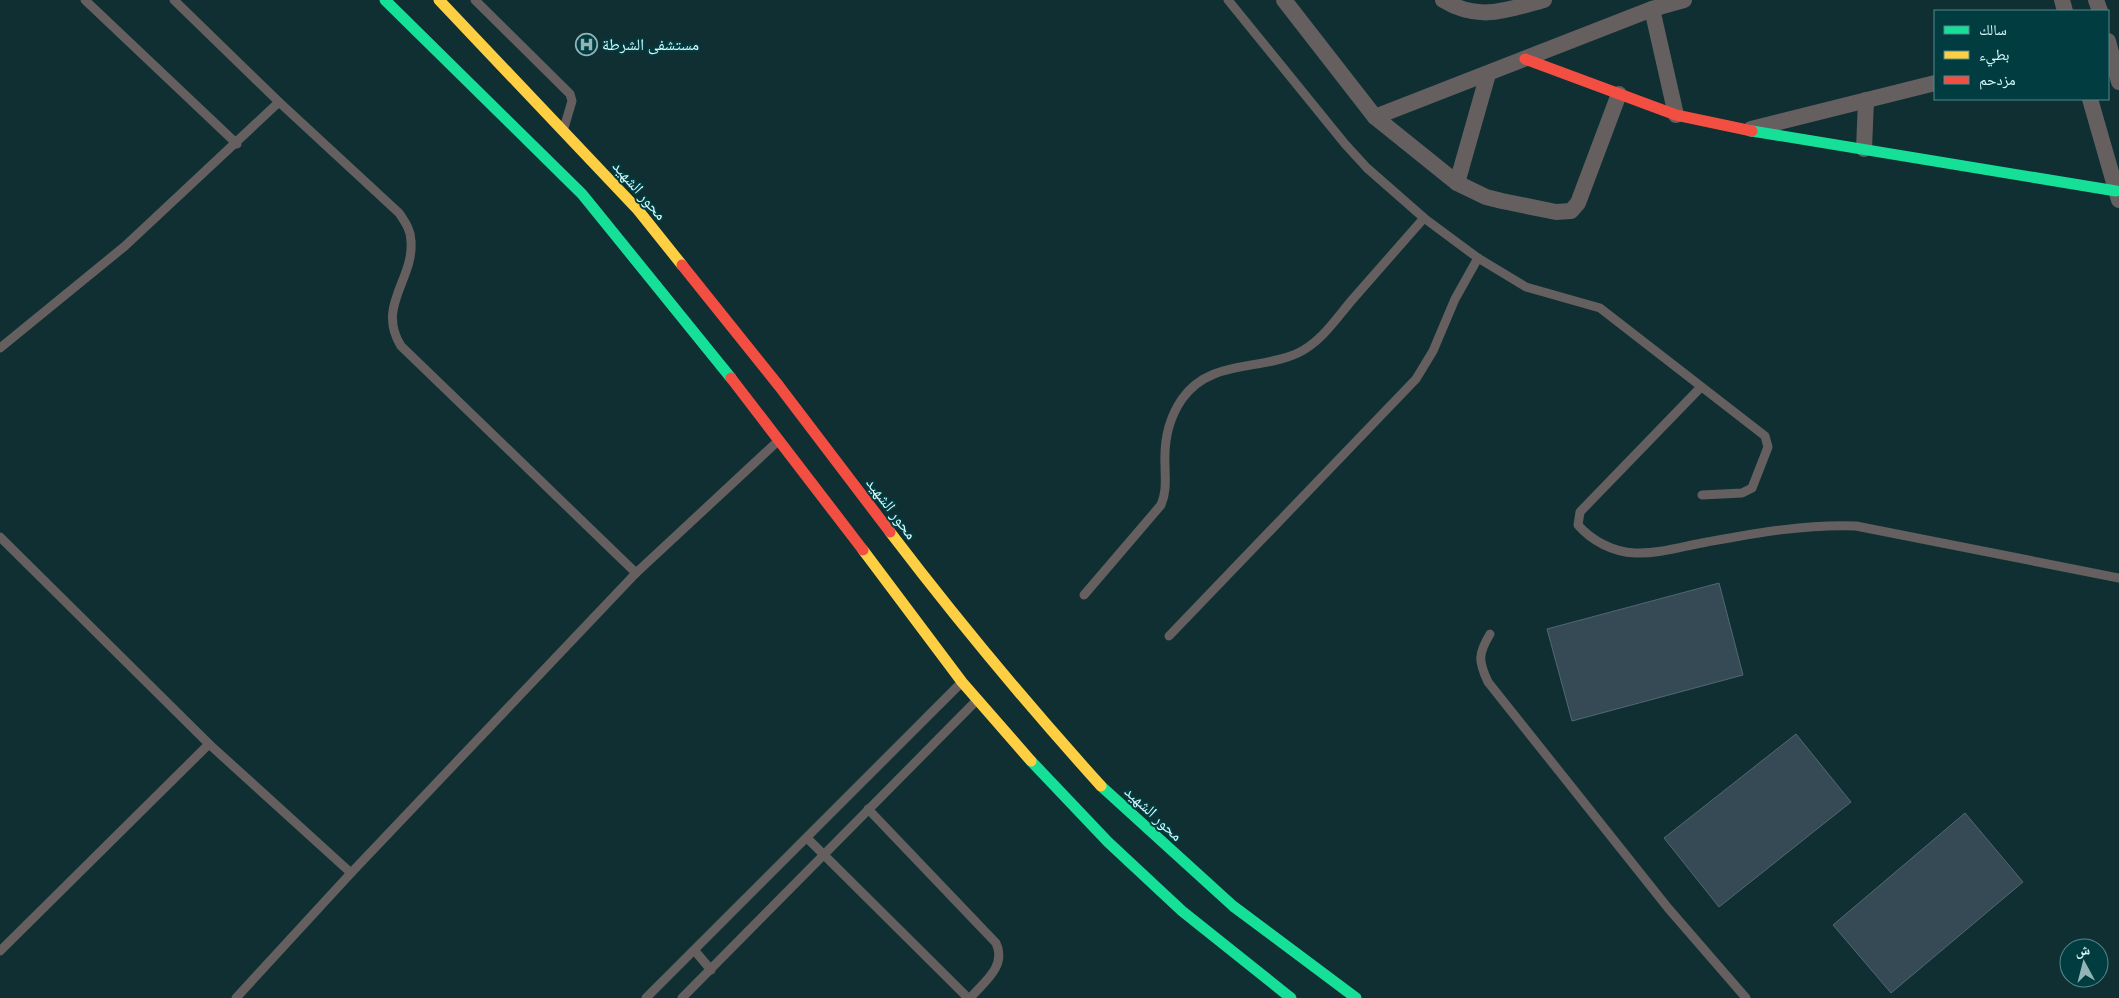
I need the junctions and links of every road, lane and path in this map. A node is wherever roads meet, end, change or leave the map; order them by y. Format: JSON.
{"nodes":[{"id":1,"x":85,"y":0,"type":"edge"},
{"id":2,"x":174,"y":0,"type":"edge"},
{"id":3,"x":385,"y":0,"type":"edge"},
{"id":4,"x":439,"y":0,"type":"edge"},
{"id":5,"x":475,"y":0,"type":"edge"},
{"id":6,"x":1228,"y":0,"type":"edge"},
{"id":7,"x":1284,"y":0,"type":"edge"},
{"id":8,"x":1443,"y":0,"type":"edge"},
{"id":9,"x":1543,"y":0,"type":"edge"},
{"id":10,"x":1684,"y":0,"type":"edge"},
{"id":11,"x":1652,"y":9,"type":"junction"},
{"id":12,"x":2109,"y":45,"type":"edge"},
{"id":13,"x":1525,"y":59,"type":"junction"},
{"id":14,"x":1488,"y":74,"type":"junction"},
{"id":15,"x":2119,"y":82,"type":"edge"},
{"id":16,"x":1934,"y":83,"type":"edge"},
{"id":17,"x":1619,"y":94,"type":"junction"},
{"id":18,"x":1866,"y":100,"type":"junction"},
{"id":19,"x":2090,"y":100,"type":"edge"},
{"id":20,"x":280,"y":102,"type":"junction"},
{"id":21,"x":1676,"y":116,"type":"junction"},
{"id":22,"x":1375,"y":117,"type":"junction"},
{"id":23,"x":563,"y":130,"type":"junction"},
{"id":24,"x":1745,"y":130,"type":"junction"},
{"id":25,"x":237,"y":144,"type":"junction"},
{"id":26,"x":1864,"y":150,"type":"junction"},
{"id":27,"x":1458,"y":183,"type":"junction"},
{"id":28,"x":2117,"y":196,"type":"edge"},
{"id":29,"x":1424,"y":218,"type":"junction"},
{"id":30,"x":1478,"y":258,"type":"junction"},
{"id":31,"x":0,"y":348,"type":"edge"},
{"id":32,"x":1702,"y":387,"type":"junction"},
{"id":33,"x":780,"y":439,"type":"junction"},
{"id":34,"x":1702,"y":495,"type":"dead end"},
{"id":35,"x":0,"y":537,"type":"edge"},
{"id":36,"x":636,"y":573,"type":"junction"},
{"id":37,"x":2119,"y":578,"type":"edge"},
{"id":38,"x":1084,"y":596,"type":"dead end"},
{"id":39,"x":1490,"y":634,"type":"dead end"},
{"id":40,"x":1169,"y":636,"type":"dead end"},
{"id":41,"x":962,"y":682,"type":"junction"},
{"id":42,"x":978,"y":700,"type":"junction"},
{"id":43,"x":209,"y":744,"type":"junction"},
{"id":44,"x":868,"y":809,"type":"junction"},
{"id":45,"x":807,"y":838,"type":"junction"},
{"id":46,"x":823,"y":854,"type":"junction"},
{"id":47,"x":351,"y":873,"type":"junction"},
{"id":48,"x":0,"y":951,"type":"edge"},
{"id":49,"x":694,"y":951,"type":"junction"},
{"id":50,"x":711,"y":970,"type":"junction"},
{"id":51,"x":236,"y":998,"type":"edge"},
{"id":52,"x":646,"y":998,"type":"edge"},
{"id":53,"x":682,"y":998,"type":"edge"},
{"id":54,"x":969,"y":998,"type":"edge"},
{"id":55,"x":1290,"y":998,"type":"edge"},
{"id":56,"x":1356,"y":998,"type":"edge"},
{"id":57,"x":1746,"y":998,"type":"edge"}],
"edges":[{"from":1,"to":25,"type":"lane"},
{"from":2,"to":20,"type":"lane"},
{"from":3,"to":33,"type":"main road"},
{"from":4,"to":23,"type":"main road","name":"محور الشهيد"},
{"from":5,"to":23,"type":"lane"},
{"from":6,"to":29,"type":"lane"},
{"from":7,"to":22,"type":"street"},
{"from":8,"to":9,"type":"street"},
{"from":10,"to":11,"type":"street"},
{"from":11,"to":13,"type":"street"},
{"from":11,"to":21,"type":"street"},
{"from":12,"to":15,"type":"street"},
{"from":13,"to":14,"type":"street"},
{"from":13,"to":17,"type":"main road"},
{"from":14,"to":22,"type":"street"},
{"from":14,"to":27,"type":"street"},
{"from":16,"to":18,"type":"street"},
{"from":17,"to":21,"type":"main road"},
{"from":17,"to":27,"type":"street"},
{"from":18,"to":24,"type":"street"},
{"from":18,"to":26,"type":"street"},
{"from":19,"to":28,"type":"street"},
{"from":20,"to":25,"type":"lane"},
{"from":20,"to":36,"type":"lane"},
{"from":21,"to":24,"type":"main road"},
{"from":22,"to":27,"type":"street"},
{"from":23,"to":56,"type":"main road","name":"محور الشهيد"},
{"from":24,"to":26,"type":"main road"},
{"from":25,"to":31,"type":"lane"},
{"from":26,"to":28,"type":"main road"},
{"from":29,"to":30,"type":"lane"},
{"from":29,"to":38,"type":"lane"},
{"from":30,"to":32,"type":"lane"},
{"from":30,"to":40,"type":"lane"},
{"from":32,"to":34,"type":"lane"},
{"from":32,"to":37,"type":"lane"},
{"from":33,"to":36,"type":"lane"},
{"from":33,"to":41,"type":"main road"},
{"from":35,"to":43,"type":"lane"},
{"from":36,"to":47,"type":"lane"},
{"from":39,"to":57,"type":"lane"},
{"from":41,"to":42,"type":"main road"},
{"from":41,"to":45,"type":"lane"},
{"from":42,"to":44,"type":"lane"},
{"from":42,"to":55,"type":"main road"},
{"from":43,"to":47,"type":"lane"},
{"from":43,"to":48,"type":"lane"},
{"from":44,"to":46,"type":"lane"},
{"from":44,"to":54,"type":"lane"},
{"from":45,"to":46,"type":"lane"},
{"from":45,"to":49,"type":"lane"},
{"from":46,"to":50,"type":"lane"},
{"from":46,"to":54,"type":"lane"},
{"from":47,"to":51,"type":"lane"},
{"from":49,"to":50,"type":"lane"},
{"from":49,"to":52,"type":"lane"},
{"from":50,"to":53,"type":"lane"}]}
